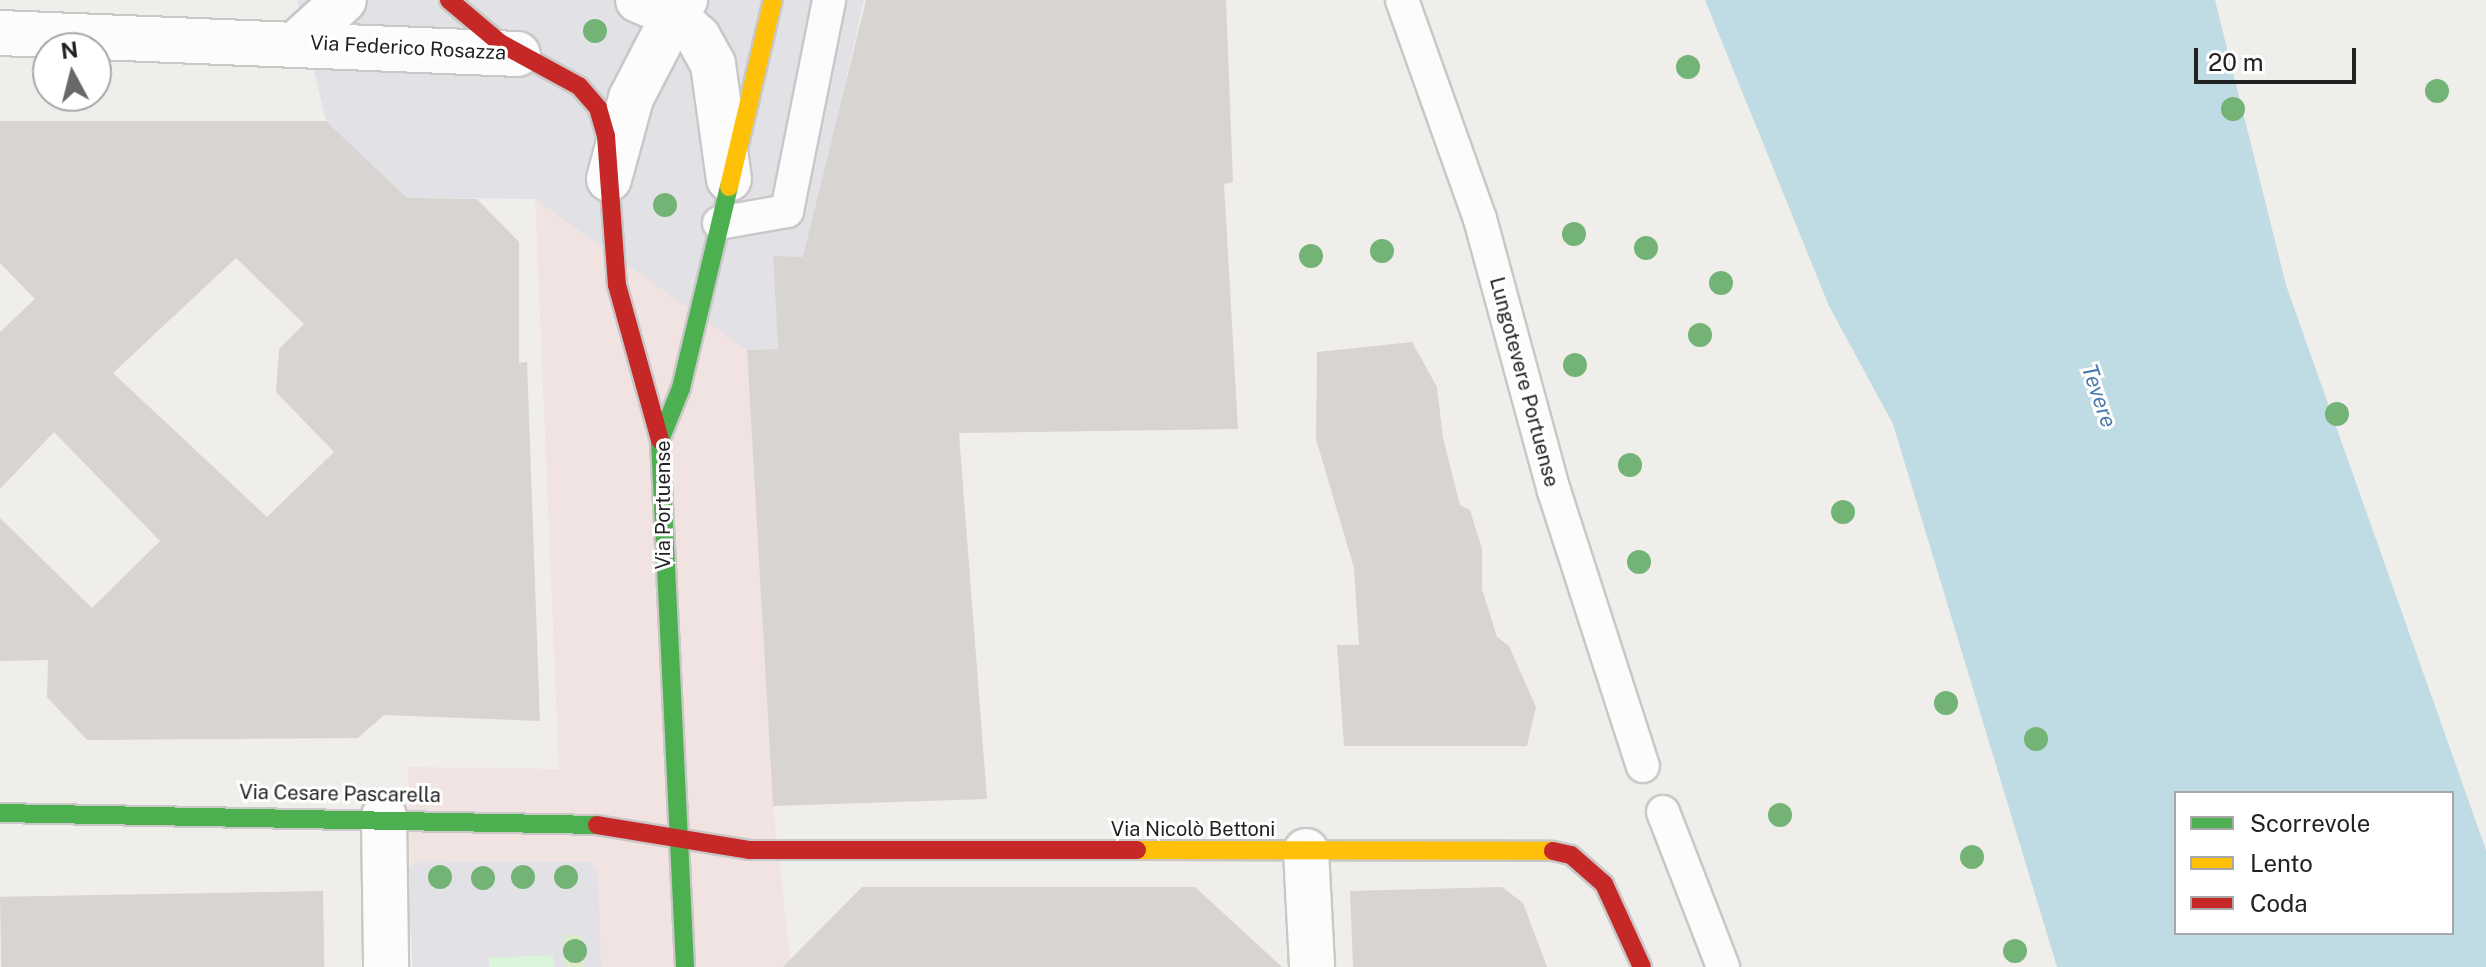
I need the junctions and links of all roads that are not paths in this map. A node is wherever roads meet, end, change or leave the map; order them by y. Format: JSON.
{"nodes":[{"id":1,"x":344,"y":0,"type":"edge"},
{"id":2,"x":449,"y":0,"type":"edge"},
{"id":3,"x":773,"y":0,"type":"edge"},
{"id":4,"x":829,"y":0,"type":"edge"},
{"id":5,"x":1402,"y":0,"type":"edge"},
{"id":6,"x":666,"y":5,"type":"edge"},
{"id":7,"x":0,"y":33,"type":"edge"},
{"id":8,"x":298,"y":42,"type":"junction"},
{"id":9,"x":518,"y":54,"type":"junction"},
{"id":10,"x":609,"y":179,"type":"junction"},
{"id":11,"x":729,"y":179,"type":"junction"},
{"id":12,"x":719,"y":223,"type":"junction"},
{"id":13,"x":660,"y":440,"type":"junction"},
{"id":14,"x":1643,"y":766,"type":"dead end"},
{"id":15,"x":1663,"y":812,"type":"dead end"},
{"id":16,"x":0,"y":813,"type":"edge"},
{"id":17,"x":384,"y":816,"type":"junction"},
{"id":18,"x":679,"y":840,"type":"junction"},
{"id":19,"x":1306,"y":851,"type":"junction"},
{"id":20,"x":386,"y":967,"type":"edge"},
{"id":21,"x":685,"y":967,"type":"edge"},
{"id":22,"x":1312,"y":967,"type":"edge"},
{"id":23,"x":1642,"y":967,"type":"edge"},
{"id":24,"x":1723,"y":967,"type":"edge"}],
"edges":[{"from":1,"to":8,"type":"street","name":"Via Federico Rosazza"},
{"from":2,"to":9,"type":"street"},
{"from":3,"to":11,"type":"street","name":"Via Portuense"},
{"from":4,"to":12,"type":"lane"},
{"from":5,"to":14,"type":"lane","name":"Lungotevere Portuense"},
{"from":6,"to":10,"type":"street"},
{"from":6,"to":11,"type":"street","name":"Via Portuense"},
{"from":7,"to":8,"type":"street","name":"Via Federico Rosazza"},
{"from":8,"to":9,"type":"street","name":"Via Federico Rosazza"},
{"from":9,"to":10,"type":"street"},
{"from":10,"to":13,"type":"street"},
{"from":11,"to":12,"type":"street","name":"Via Portuense"},
{"from":12,"to":13,"type":"street","name":"Via Portuense"},
{"from":13,"to":18,"type":"street","name":"Via Portuense"},
{"from":15,"to":24,"type":"lane"},
{"from":16,"to":17,"type":"street","name":"Via Cesare Pascarella"},
{"from":17,"to":18,"type":"street","name":"Via Cesare Pascarella"},
{"from":17,"to":20,"type":"street"},
{"from":18,"to":19,"type":"street","name":"Via Nicolò Bettoni"},
{"from":18,"to":21,"type":"street","name":"Via Portuense"},
{"from":19,"to":22,"type":"street"},
{"from":19,"to":23,"type":"street","name":"Via Nicolò Bettoni"}]}
